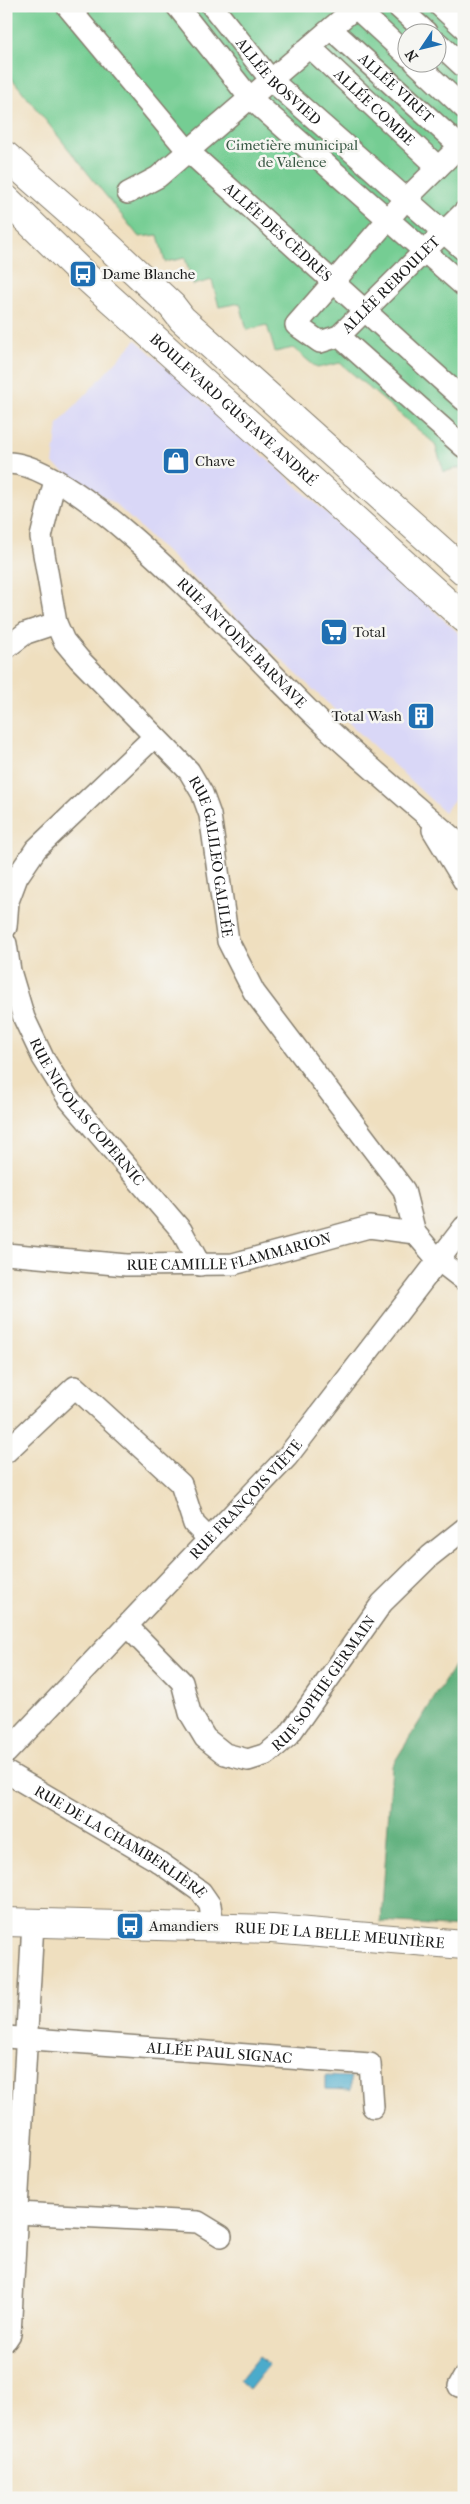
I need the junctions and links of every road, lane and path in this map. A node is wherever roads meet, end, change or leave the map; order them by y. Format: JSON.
{"nodes":[{"id":1,"x":67,"y":6,"type":"edge"},
{"id":2,"x":177,"y":6,"type":"edge"},
{"id":3,"x":212,"y":6,"type":"edge"},
{"id":4,"x":397,"y":6,"type":"edge"},
{"id":5,"x":440,"y":6,"type":"edge"},
{"id":6,"x":357,"y":7,"type":"edge"},
{"id":7,"x":415,"y":22,"type":"edge"},
{"id":8,"x":464,"y":28,"type":"edge"},
{"id":9,"x":331,"y":29,"type":"junction"},
{"id":10,"x":398,"y":46,"type":"edge"},
{"id":11,"x":310,"y":47,"type":"junction"},
{"id":12,"x":448,"y":52,"type":"edge"},
{"id":13,"x":464,"y":67,"type":"edge"},
{"id":14,"x":425,"y":72,"type":"edge"},
{"id":15,"x":271,"y":80,"type":"junction"},
{"id":16,"x":249,"y":97,"type":"junction"},
{"id":17,"x":464,"y":108,"type":"edge"},
{"id":18,"x":462,"y":144,"type":"edge"},
{"id":19,"x":188,"y":151,"type":"junction"},
{"id":20,"x":6,"y":156,"type":"edge"},
{"id":21,"x":438,"y":167,"type":"junction"},
{"id":22,"x":128,"y":193,"type":"dead end"},
{"id":23,"x":406,"y":199,"type":"junction"},
{"id":24,"x":6,"y":200,"type":"edge"},
{"id":25,"x":464,"y":212,"type":"edge"},
{"id":26,"x":389,"y":220,"type":"junction"},
{"id":27,"x":444,"y":232,"type":"junction"},
{"id":28,"x":464,"y":250,"type":"edge"},
{"id":29,"x":424,"y":252,"type":"junction"},
{"id":30,"x":334,"y":283,"type":"junction"},
{"id":31,"x":464,"y":286,"type":"edge"},
{"id":32,"x":364,"y":311,"type":"junction"},
{"id":33,"x":339,"y":336,"type":"junction"},
{"id":34,"x":464,"y":400,"type":"edge"},
{"id":35,"x":464,"y":447,"type":"edge"},
{"id":36,"x":6,"y":463,"type":"edge"},
{"id":37,"x":55,"y":480,"type":"junction"},
{"id":38,"x":464,"y":571,"type":"edge"},
{"id":39,"x":464,"y":618,"type":"edge"},
{"id":40,"x":56,"y":624,"type":"junction"},
{"id":41,"x":6,"y":648,"type":"edge"},
{"id":42,"x":154,"y":737,"type":"junction"},
{"id":43,"x":421,"y":810,"type":"junction"},
{"id":44,"x":464,"y":848,"type":"edge"},
{"id":45,"x":464,"y":881,"type":"edge"},
{"id":46,"x":6,"y":927,"type":"edge"},
{"id":47,"x":6,"y":944,"type":"edge"},
{"id":48,"x":464,"y":1227,"type":"edge"},
{"id":49,"x":415,"y":1232,"type":"junction"},
{"id":50,"x":6,"y":1254,"type":"edge"},
{"id":51,"x":438,"y":1260,"type":"junction"},
{"id":52,"x":200,"y":1265,"type":"junction"},
{"id":53,"x":464,"y":1280,"type":"edge"},
{"id":54,"x":6,"y":1452,"type":"edge"},
{"id":55,"x":464,"y":1529,"type":"edge"},
{"id":56,"x":209,"y":1539,"type":"junction"},
{"id":57,"x":126,"y":1626,"type":"junction"},
{"id":58,"x":6,"y":1753,"type":"edge"},
{"id":59,"x":6,"y":1772,"type":"edge"},
{"id":60,"x":6,"y":1922,"type":"edge"},
{"id":61,"x":33,"y":1923,"type":"junction"},
{"id":62,"x":212,"y":1926,"type":"junction"},
{"id":63,"x":464,"y":1945,"type":"edge"},
{"id":64,"x":16,"y":2037,"type":"edge"},
{"id":65,"x":373,"y":2107,"type":"dead end"},
{"id":66,"x":16,"y":2213,"type":"junction"},
{"id":67,"x":221,"y":2236,"type":"dead end"},
{"id":68,"x":6,"y":2340,"type":"edge"}],
"edges":[{"from":1,"to":19,"type":"street","name":"ALLÉE DES CÈDRES"},
{"from":2,"to":16,"type":"street"},
{"from":3,"to":15,"type":"street","name":"ALLÉE BOSVIED"},
{"from":4,"to":7,"type":"street"},
{"from":5,"to":8,"type":"street"},
{"from":6,"to":9,"type":"street"},
{"from":6,"to":10,"type":"street"},
{"from":9,"to":11,"type":"street"},
{"from":9,"to":18,"type":"street","name":"ALLÉE VIRET"},
{"from":11,"to":15,"type":"street"},
{"from":11,"to":21,"type":"street","name":"ALLÉE COMBE"},
{"from":12,"to":13,"type":"street"},
{"from":14,"to":17,"type":"street"},
{"from":15,"to":16,"type":"street"},
{"from":15,"to":23,"type":"street","name":"ALLÉE BOSVIED"},
{"from":16,"to":19,"type":"street"},
{"from":16,"to":26,"type":"street"},
{"from":18,"to":21,"type":"street"},
{"from":19,"to":22,"type":"street"},
{"from":19,"to":30,"type":"street","name":"ALLÉE DES CÈDRES"},
{"from":20,"to":38,"type":"main road"},
{"from":21,"to":23,"type":"street"},
{"from":23,"to":26,"type":"street"},
{"from":23,"to":27,"type":"street","name":"ALLÉE BOSVIED"},
{"from":24,"to":39,"type":"main road","name":"BOULEVARD GUSTAVE ANDRÉ"},
{"from":25,"to":27,"type":"street","name":"ALLÉE REBOULET"},
{"from":26,"to":29,"type":"street"},
{"from":26,"to":30,"type":"street"},
{"from":27,"to":28,"type":"street","name":"ALLÉE BOSVIED"},
{"from":27,"to":29,"type":"street","name":"ALLÉE REBOULET"},
{"from":29,"to":31,"type":"street"},
{"from":29,"to":32,"type":"street","name":"ALLÉE REBOULET"},
{"from":30,"to":32,"type":"street","name":"ALLÉE DES CÈDRES"},
{"from":30,"to":33,"type":"street"},
{"from":32,"to":33,"type":"street","name":"ALLÉE REBOULET"},
{"from":32,"to":34,"type":"street","name":"ALLÉE DES CÈDRES"},
{"from":33,"to":35,"type":"street"},
{"from":36,"to":37,"type":"street","name":"RUE ANTOINE BARNAVE"},
{"from":37,"to":40,"type":"street","name":"RUE GALILEO GALILÉE"},
{"from":37,"to":43,"type":"street","name":"RUE ANTOINE BARNAVE"},
{"from":40,"to":41,"type":"street"},
{"from":40,"to":42,"type":"street","name":"RUE GALILEO GALILÉE"},
{"from":42,"to":46,"type":"street"},
{"from":42,"to":49,"type":"street","name":"RUE GALILEO GALILÉE"},
{"from":43,"to":44,"type":"street","name":"RUE ANTOINE BARNAVE"},
{"from":43,"to":45,"type":"street"},
{"from":47,"to":52,"type":"street","name":"RUE NICOLAS COPERNIC"},
{"from":48,"to":51,"type":"street","name":"RUE FRANÇOIS VIÈTE"},
{"from":49,"to":51,"type":"street"},
{"from":49,"to":52,"type":"street","name":"RUE CAMILLE FLAMMARION"},
{"from":50,"to":52,"type":"street","name":"RUE CAMILLE FLAMMARION"},
{"from":51,"to":53,"type":"street"},
{"from":51,"to":56,"type":"street","name":"RUE FRANÇOIS VIÈTE"},
{"from":54,"to":56,"type":"street"},
{"from":55,"to":57,"type":"street","name":"RUE SOPHIE GERMAIN"},
{"from":56,"to":57,"type":"street","name":"RUE FRANÇOIS VIÈTE"},
{"from":57,"to":58,"type":"street","name":"RUE FRANÇOIS VIÈTE"},
{"from":59,"to":62,"type":"street","name":"RUE DE LA CHAMBERLIÈRE"},
{"from":60,"to":61,"type":"main road","name":"RUE DE LA BELLE MEUNIÈRE"},
{"from":61,"to":62,"type":"main road","name":"RUE DE LA BELLE MEUNIÈRE"},
{"from":61,"to":64,"type":"street"},
{"from":62,"to":63,"type":"main road","name":"RUE DE LA BELLE MEUNIÈRE"},
{"from":64,"to":65,"type":"street","name":"ALLÉE PAUL SIGNAC"},
{"from":64,"to":66,"type":"street"},
{"from":66,"to":67,"type":"street"},
{"from":66,"to":68,"type":"street"}]}
